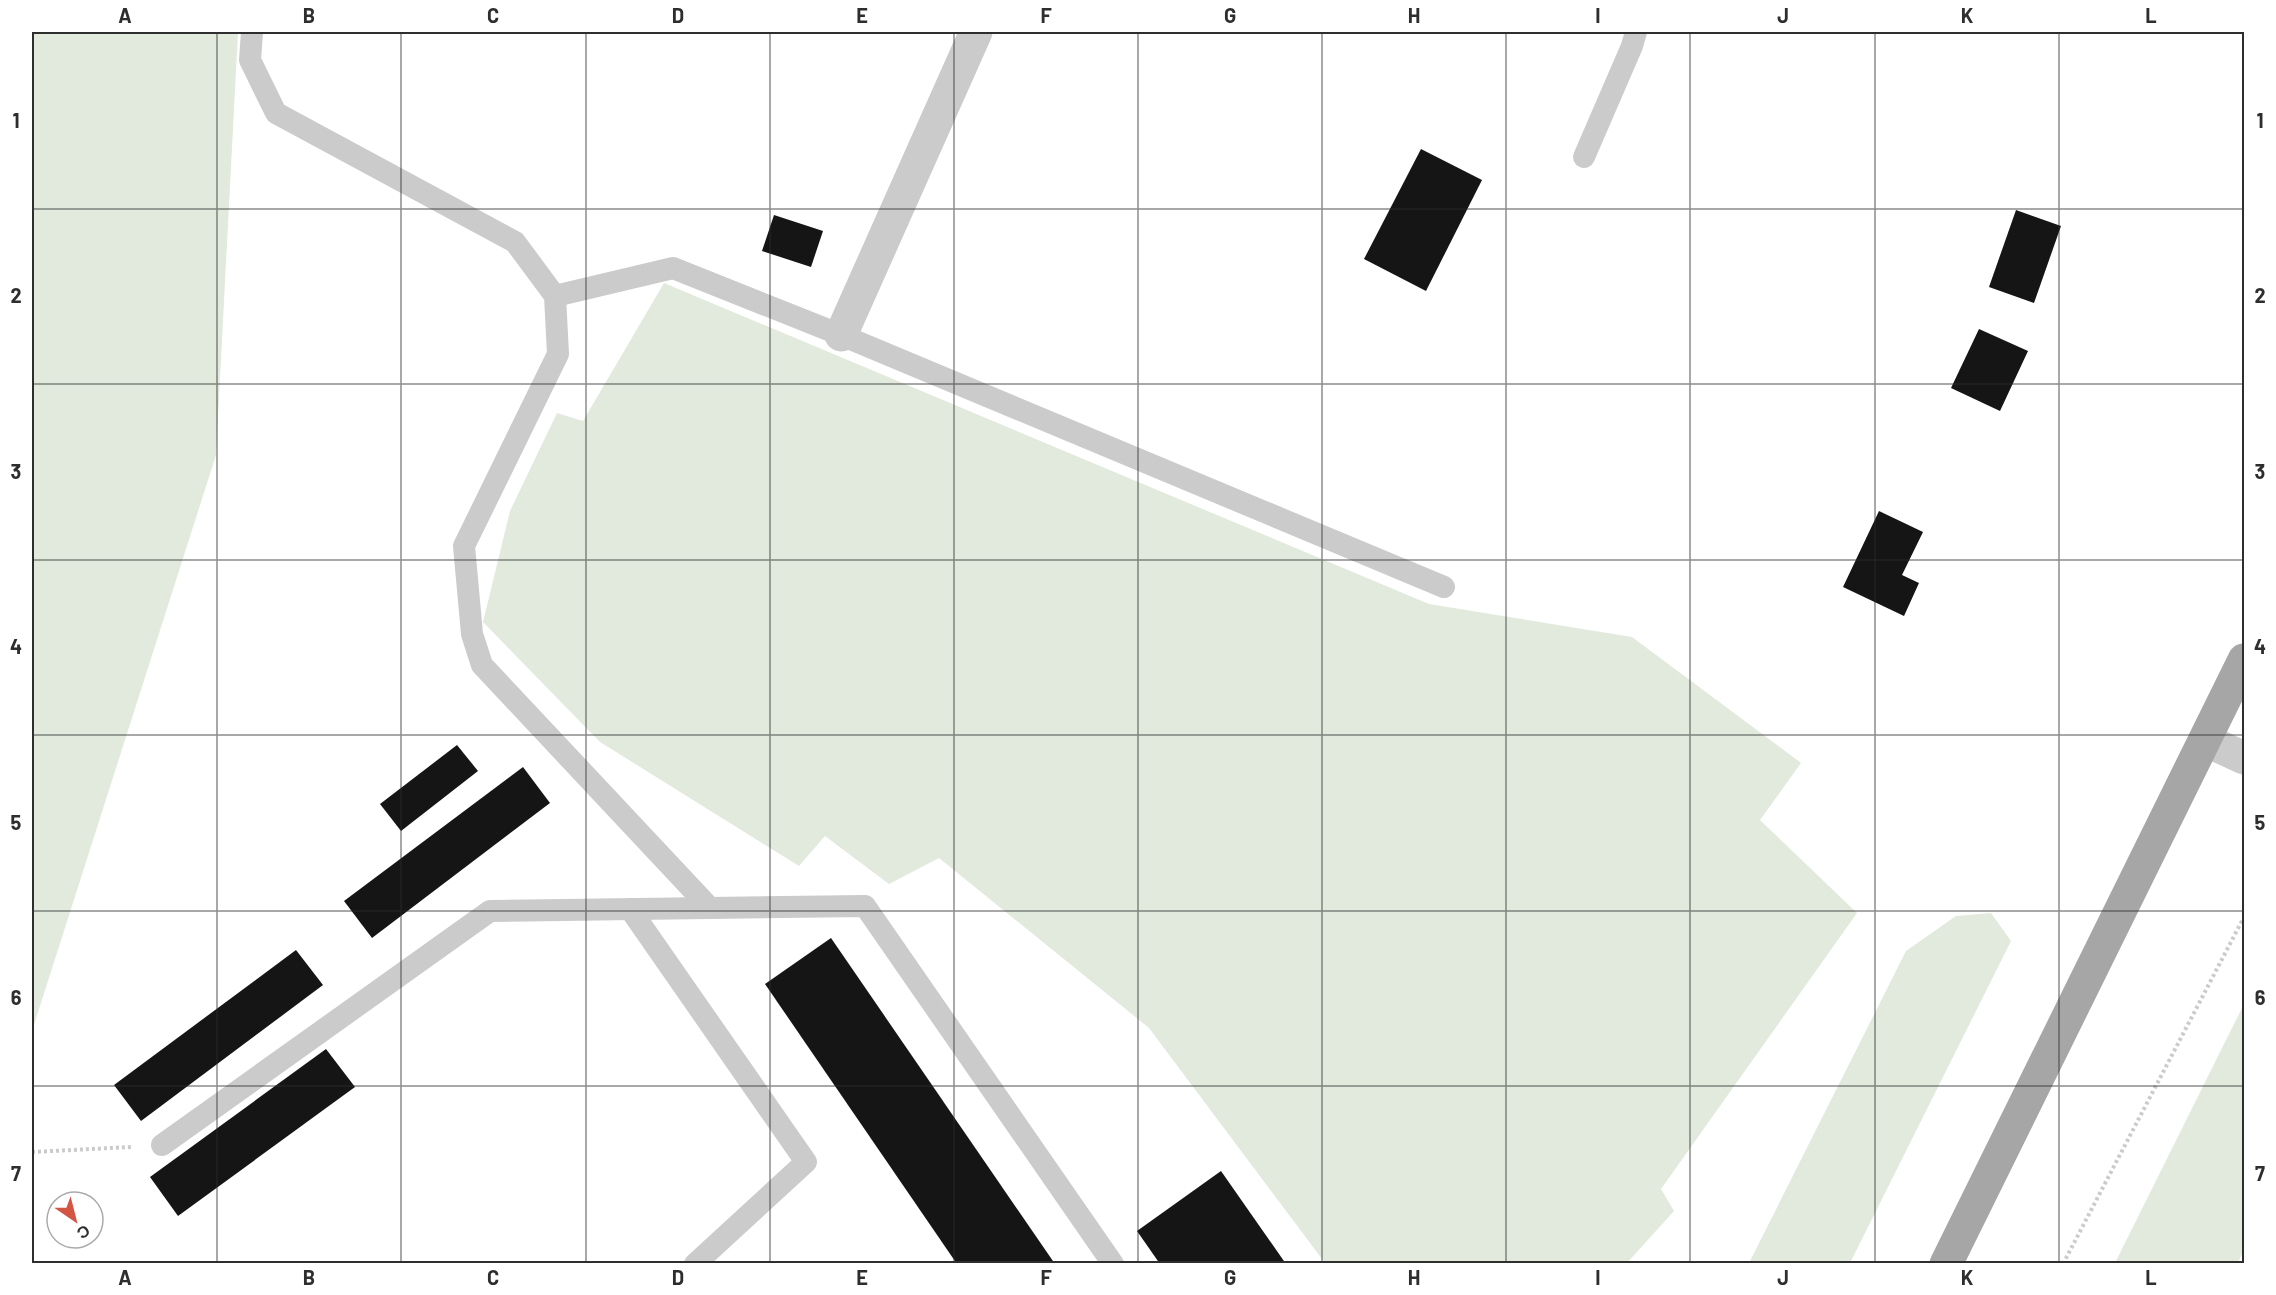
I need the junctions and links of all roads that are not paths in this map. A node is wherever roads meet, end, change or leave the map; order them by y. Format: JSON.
{"nodes":[{"id":1,"x":252,"y":32,"type":"edge"},
{"id":2,"x":976,"y":32,"type":"edge"},
{"id":3,"x":1636,"y":32,"type":"edge"},
{"id":4,"x":1584,"y":158,"type":"dead end"},
{"id":5,"x":555,"y":296,"type":"junction"},
{"id":6,"x":841,"y":335,"type":"junction"},
{"id":7,"x":1444,"y":587,"type":"dead end"},
{"id":8,"x":2244,"y":660,"type":"edge"},
{"id":9,"x":2205,"y":740,"type":"junction"},
{"id":10,"x":2244,"y":758,"type":"edge"},
{"id":11,"x":709,"y":907,"type":"junction"},
{"id":12,"x":630,"y":909,"type":"junction"},
{"id":13,"x":162,"y":1145,"type":"road end"},
{"id":14,"x":695,"y":1263,"type":"edge"},
{"id":15,"x":1113,"y":1263,"type":"edge"},
{"id":16,"x":1946,"y":1263,"type":"edge"}],
"edges":[{"from":1,"to":5,"type":"lane"},
{"from":2,"to":6,"type":"street"},
{"from":3,"to":4,"type":"lane"},
{"from":5,"to":6,"type":"lane"},
{"from":5,"to":11,"type":"lane"},
{"from":6,"to":7,"type":"lane"},
{"from":8,"to":9,"type":"main road"},
{"from":9,"to":10,"type":"street"},
{"from":9,"to":16,"type":"main road"},
{"from":11,"to":12,"type":"lane"},
{"from":11,"to":15,"type":"lane"},
{"from":12,"to":13,"type":"lane"},
{"from":12,"to":14,"type":"lane"}]}
